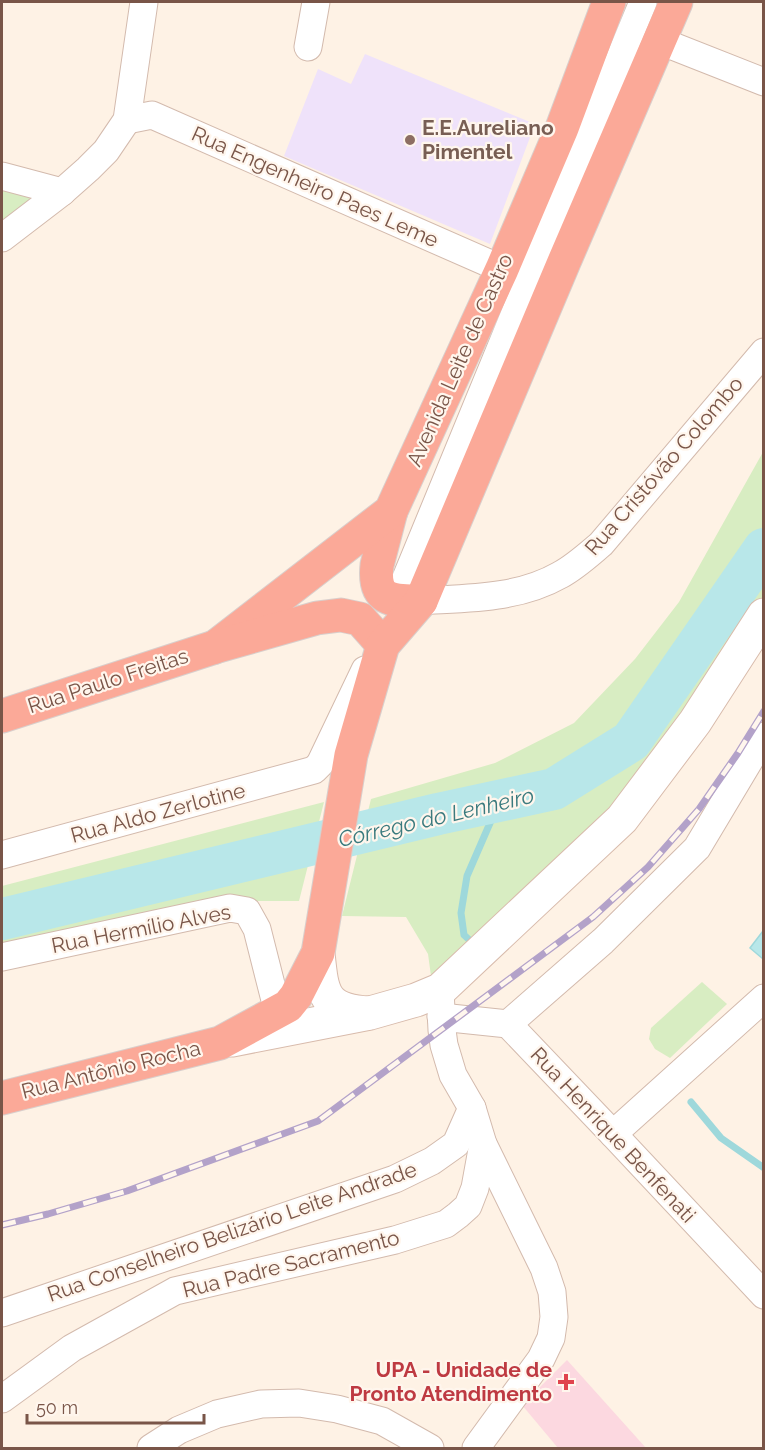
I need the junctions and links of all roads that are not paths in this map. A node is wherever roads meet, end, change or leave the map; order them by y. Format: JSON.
{"nodes":[{"id":1,"x":144,"y":2,"type":"edge"},
{"id":2,"x":316,"y":2,"type":"edge"},
{"id":3,"x":609,"y":2,"type":"edge"},
{"id":4,"x":643,"y":2,"type":"edge"},
{"id":5,"x":676,"y":2,"type":"edge"},
{"id":6,"x":660,"y":41,"type":"junction"},
{"id":7,"x":308,"y":47,"type":"dead end"},
{"id":8,"x":764,"y":82,"type":"edge"},
{"id":9,"x":127,"y":120,"type":"junction"},
{"id":10,"x":2,"y":176,"type":"edge"},
{"id":11,"x":62,"y":192,"type":"junction"},
{"id":12,"x":2,"y":238,"type":"edge"},
{"id":13,"x":502,"y":269,"type":"junction"},
{"id":14,"x":764,"y":352,"type":"edge"},
{"id":15,"x":392,"y":511,"type":"junction"},
{"id":16,"x":409,"y":601,"type":"junction"},
{"id":17,"x":764,"y":615,"type":"edge"},
{"id":18,"x":383,"y":645,"type":"junction"},
{"id":19,"x":215,"y":647,"type":"junction"},
{"id":20,"x":2,"y":716,"type":"edge"},
{"id":21,"x":764,"y":736,"type":"edge"},
{"id":22,"x":2,"y":855,"type":"edge"},
{"id":23,"x":320,"y":941,"type":"junction"},
{"id":24,"x":2,"y":957,"type":"edge"},
{"id":25,"x":764,"y":998,"type":"edge"},
{"id":26,"x":440,"y":1003,"type":"junction"},
{"id":27,"x":278,"y":1012,"type":"junction"},
{"id":28,"x":370,"y":1013,"type":"junction"},
{"id":29,"x":508,"y":1024,"type":"junction"},
{"id":30,"x":220,"y":1043,"type":"junction"},
{"id":31,"x":2,"y":1098,"type":"edge"},
{"id":32,"x":472,"y":1108,"type":"junction"},
{"id":33,"x":613,"y":1134,"type":"junction"},
{"id":34,"x":483,"y":1144,"type":"junction"},
{"id":35,"x":764,"y":1295,"type":"edge"},
{"id":36,"x":2,"y":1312,"type":"edge"},
{"id":37,"x":2,"y":1399,"type":"edge"},
{"id":38,"x":151,"y":1449,"type":"edge"},
{"id":39,"x":430,"y":1449,"type":"edge"},
{"id":40,"x":476,"y":1449,"type":"edge"}],
"edges":[{"from":1,"to":9,"type":"street"},
{"from":2,"to":7,"type":"street"},
{"from":3,"to":13,"type":"highway","name":"Avenida Leite de Castro"},
{"from":4,"to":16,"type":"street"},
{"from":5,"to":6,"type":"highway"},
{"from":6,"to":8,"type":"street"},
{"from":6,"to":16,"type":"highway"},
{"from":9,"to":11,"type":"street"},
{"from":9,"to":13,"type":"street","name":"Rua Engenheiro Paes Leme"},
{"from":10,"to":11,"type":"street"},
{"from":11,"to":12,"type":"street"},
{"from":13,"to":15,"type":"highway","name":"Avenida Leite de Castro"},
{"from":14,"to":16,"type":"street","name":"Rua Cristóvão Colombo"},
{"from":15,"to":16,"type":"highway"},
{"from":15,"to":19,"type":"highway","name":"Avenida Leite de Castro"},
{"from":16,"to":18,"type":"highway","name":"Rua Antônio Rocha"},
{"from":17,"to":26,"type":"main road"},
{"from":18,"to":19,"type":"highway","name":"Rua Paulo Freitas"},
{"from":18,"to":22,"type":"street","name":"Rua Aldo Zerlotine"},
{"from":18,"to":23,"type":"highway","name":"Rua Antônio Rocha"},
{"from":19,"to":20,"type":"highway","name":"Rua Paulo Freitas"},
{"from":21,"to":29,"type":"street"},
{"from":23,"to":27,"type":"highway","name":"Rua Antônio Rocha"},
{"from":23,"to":28,"type":"main road","name":"Rua Antônio Rocha"},
{"from":24,"to":27,"type":"street","name":"Rua Hermílio Alves"},
{"from":25,"to":33,"type":"street"},
{"from":26,"to":28,"type":"main road"},
{"from":26,"to":29,"type":"street"},
{"from":26,"to":32,"type":"street"},
{"from":27,"to":30,"type":"highway","name":"Rua Antônio Rocha"},
{"from":28,"to":30,"type":"main road","name":"Rua Antônio Rocha"},
{"from":29,"to":33,"type":"street","name":"Rua Henrique Benfenati"},
{"from":30,"to":31,"type":"highway","name":"Rua Antônio Rocha"},
{"from":32,"to":34,"type":"street"},
{"from":32,"to":36,"type":"street","name":"Rua Conselheiro Belizário Leite Andrade"},
{"from":33,"to":35,"type":"street","name":"Rua Henrique Benfenati"},
{"from":34,"to":37,"type":"street","name":"Rua Padre Sacramento"},
{"from":34,"to":40,"type":"street"},
{"from":38,"to":39,"type":"street"}]}
